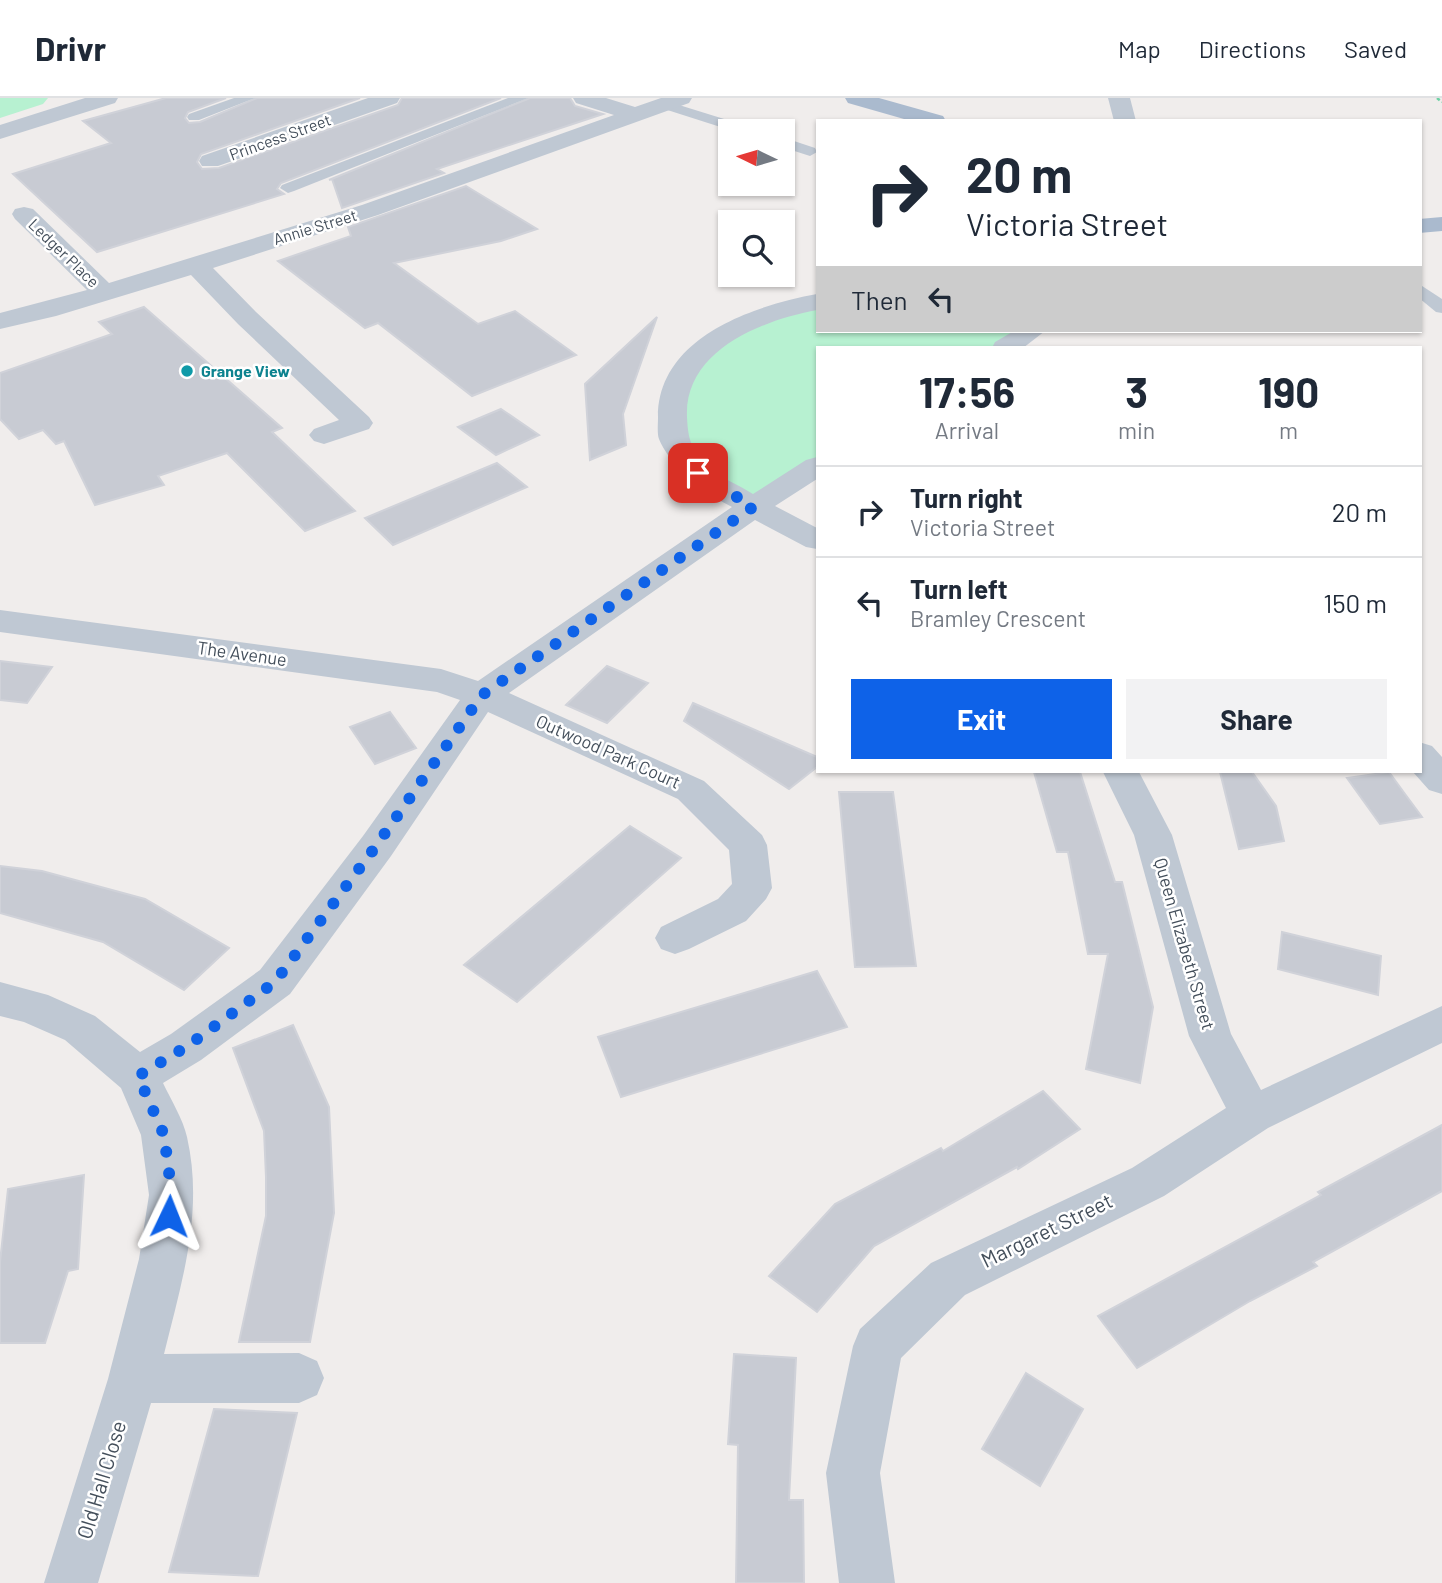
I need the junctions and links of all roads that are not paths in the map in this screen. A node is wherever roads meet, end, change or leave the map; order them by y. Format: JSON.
{"nodes":[{"id":1,"x":248,"y":98,"type":"edge"},
{"id":2,"x":389,"y":98,"type":"edge"},
{"id":3,"x":522,"y":98,"type":"edge"},
{"id":4,"x":584,"y":98,"type":"edge"},
{"id":5,"x":856,"y":98,"type":"edge"},
{"id":6,"x":1119,"y":98,"type":"edge"},
{"id":7,"x":97,"y":99,"type":"edge"},
{"id":8,"x":672,"y":101,"type":"edge"},
{"id":9,"x":635,"y":114,"type":"junction"},
{"id":10,"x":194,"y":117,"type":"dead end"},
{"id":11,"x":718,"y":119,"type":"edge"},
{"id":12,"x":928,"y":119,"type":"edge"},
{"id":13,"x":1124,"y":119,"type":"edge"},
{"id":14,"x":0,"y":132,"type":"edge"},
{"id":15,"x":795,"y":146,"type":"edge"},
{"id":16,"x":810,"y":151,"type":"dead end"},
{"id":17,"x":210,"y":161,"type":"dead end"},
{"id":18,"x":288,"y":188,"type":"dead end"},
{"id":19,"x":23,"y":214,"type":"dead end"},
{"id":20,"x":1442,"y":224,"type":"edge"},
{"id":21,"x":1422,"y":226,"type":"edge"},
{"id":22,"x":196,"y":264,"type":"junction"},
{"id":23,"x":1422,"y":291,"type":"edge"},
{"id":24,"x":105,"y":293,"type":"junction"},
{"id":25,"x":816,"y":302,"type":"edge"},
{"id":26,"x":1442,"y":308,"type":"edge"},
{"id":27,"x":0,"y":321,"type":"edge"},
{"id":28,"x":1031,"y":336,"type":"edge"},
{"id":29,"x":1009,"y":346,"type":"edge"},
{"id":30,"x":324,"y":435,"type":"dead end"},
{"id":31,"x":816,"y":467,"type":"edge"},
{"id":32,"x":753,"y":507,"type":"junction"},
{"id":33,"x":816,"y":539,"type":"edge"},
{"id":34,"x":0,"y":621,"type":"edge"},
{"id":35,"x":482,"y":695,"type":"junction"},
{"id":36,"x":1422,"y":758,"type":"edge"},
{"id":37,"x":1122,"y":773,"type":"edge"},
{"id":38,"x":1442,"y":781,"type":"edge"},
{"id":39,"x":675,"y":938,"type":"dead end"},
{"id":40,"x":0,"y":999,"type":"edge"},
{"id":41,"x":1442,"y":1023,"type":"edge"},
{"id":42,"x":138,"y":1076,"type":"junction"},
{"id":43,"x":1252,"y":1115,"type":"junction"},
{"id":44,"x":299,"y":1378,"type":"dead end"},
{"id":45,"x":134,"y":1379,"type":"junction"},
{"id":46,"x":71,"y":1580,"type":"dead end"},
{"id":47,"x":867,"y":1583,"type":"edge"}],
"edges":[{"from":1,"to":10,"type":"lane"},
{"from":2,"to":17,"type":"street","name":"Princess Street"},
{"from":3,"to":18,"type":"lane"},
{"from":4,"to":9,"type":"street"},
{"from":5,"to":12,"type":"main road"},
{"from":6,"to":13,"type":"street"},
{"from":7,"to":14,"type":"street"},
{"from":8,"to":9,"type":"street","name":"Annie Street"},
{"from":8,"to":11,"type":"lane"},
{"from":9,"to":22,"type":"street","name":"Annie Street"},
{"from":15,"to":16,"type":"lane"},
{"from":19,"to":24,"type":"street","name":"Ledger Place"},
{"from":20,"to":21,"type":"main road"},
{"from":22,"to":24,"type":"street","name":"Ledger Place"},
{"from":22,"to":30,"type":"street"},
{"from":23,"to":26,"type":"lane"},
{"from":24,"to":27,"type":"street","name":"Ledger Place"},
{"from":25,"to":32,"type":"street"},
{"from":28,"to":29,"type":"street"},
{"from":31,"to":32,"type":"street"},
{"from":32,"to":33,"type":"street"},
{"from":32,"to":35,"type":"street"},
{"from":34,"to":35,"type":"street","name":"The Avenue"},
{"from":35,"to":39,"type":"street","name":"Outwood Park Court"},
{"from":35,"to":42,"type":"street"},
{"from":36,"to":38,"type":"street"},
{"from":37,"to":43,"type":"street","name":"Queen Elizabeth Street"},
{"from":40,"to":42,"type":"street","name":"Old Hall Close"},
{"from":41,"to":43,"type":"street","name":"Margaret Street"},
{"from":42,"to":45,"type":"street","name":"Old Hall Close"},
{"from":43,"to":47,"type":"street","name":"Margaret Street"},
{"from":44,"to":45,"type":"street"},
{"from":45,"to":46,"type":"street","name":"Old Hall Close"}]}
